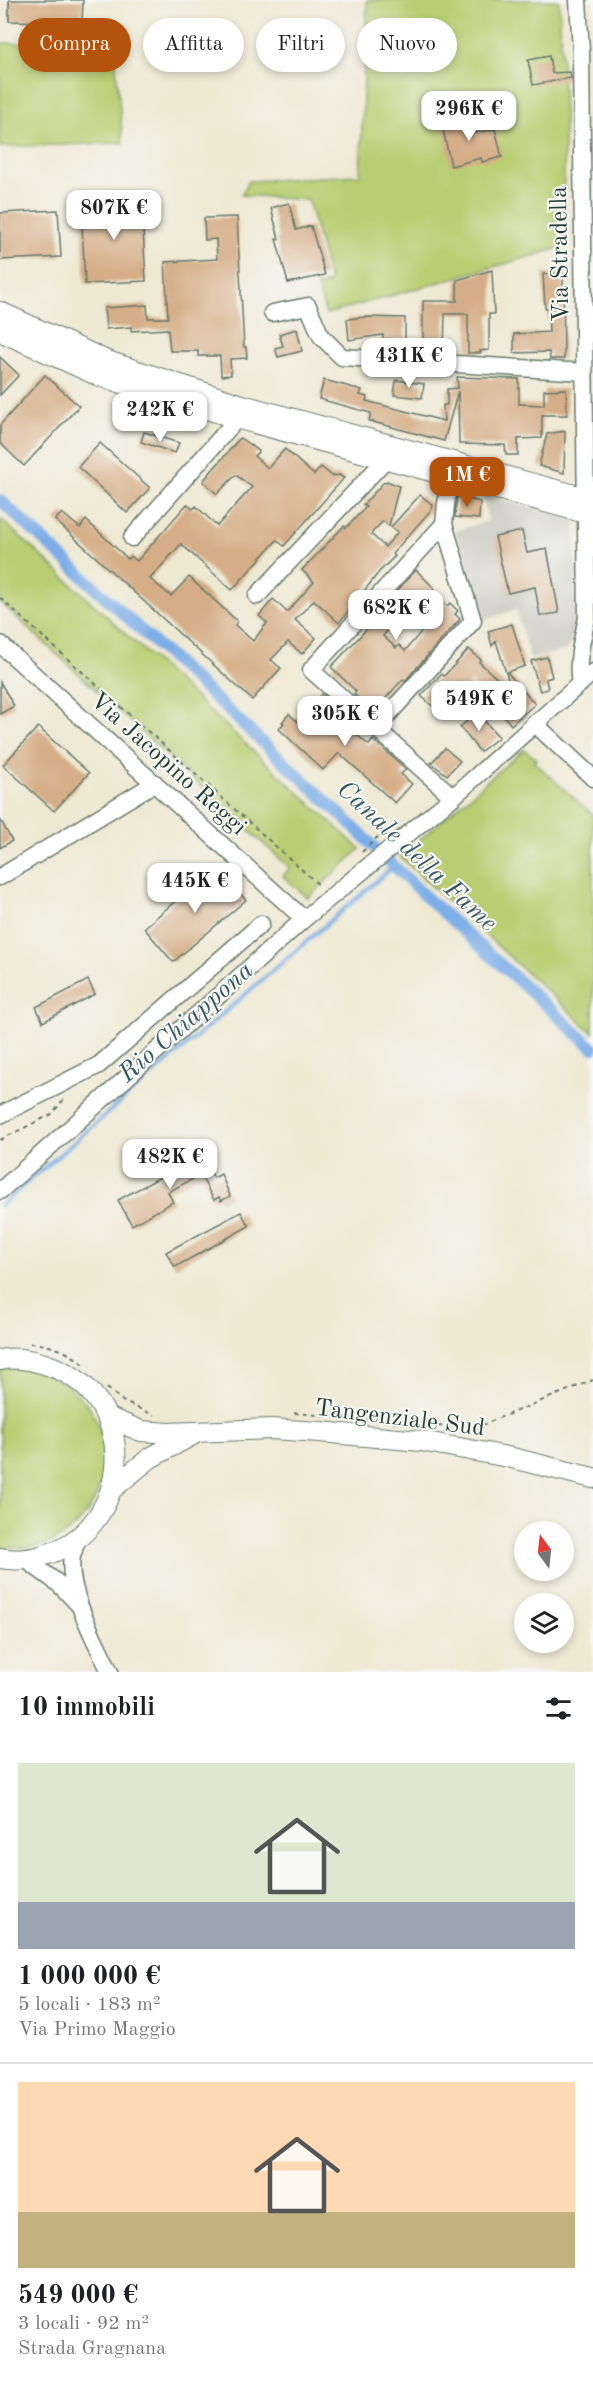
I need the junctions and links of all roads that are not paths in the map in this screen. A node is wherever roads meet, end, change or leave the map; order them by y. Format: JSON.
{"nodes":[{"id":1,"x":578,"y":0,"type":"edge"},
{"id":2,"x":587,"y":50,"type":"edge"},
{"id":3,"x":588,"y":205,"type":"edge"},
{"id":4,"x":0,"y":312,"type":"edge"},
{"id":5,"x":272,"y":314,"type":"dead end"},
{"id":6,"x":0,"y":331,"type":"edge"},
{"id":7,"x":584,"y":372,"type":"junction"},
{"id":8,"x":589,"y":400,"type":"edge"},
{"id":9,"x":237,"y":418,"type":"junction"},
{"id":10,"x":387,"y":458,"type":"junction"},
{"id":11,"x":449,"y":475,"type":"junction"},
{"id":12,"x":588,"y":506,"type":"edge"},
{"id":13,"x":444,"y":524,"type":"junction"},
{"id":14,"x":132,"y":538,"type":"dead end"},
{"id":15,"x":256,"y":596,"type":"dead end"},
{"id":16,"x":587,"y":618,"type":"junction"},
{"id":17,"x":593,"y":637,"type":"edge"},
{"id":18,"x":0,"y":644,"type":"edge"},
{"id":19,"x":593,"y":672,"type":"edge"},
{"id":20,"x":580,"y":684,"type":"junction"},
{"id":21,"x":534,"y":723,"type":"junction"},
{"id":22,"x":376,"y":729,"type":"junction"},
{"id":23,"x":593,"y":778,"type":"edge"},
{"id":24,"x":156,"y":783,"type":"junction"},
{"id":25,"x":453,"y":797,"type":"junction"},
{"id":26,"x":0,"y":877,"type":"edge"},
{"id":27,"x":304,"y":919,"type":"junction"},
{"id":28,"x":261,"y":924,"type":"dead end"},
{"id":29,"x":99,"y":1065,"type":"junction"},
{"id":30,"x":116,"y":1089,"type":"junction"},
{"id":31,"x":0,"y":1115,"type":"edge"},
{"id":32,"x":0,"y":1191,"type":"edge"},
{"id":33,"x":0,"y":1360,"type":"edge"},
{"id":34,"x":107,"y":1417,"type":"junction"},
{"id":35,"x":198,"y":1432,"type":"junction"},
{"id":36,"x":593,"y":1478,"type":"edge"},
{"id":37,"x":112,"y":1489,"type":"junction"},
{"id":38,"x":78,"y":1538,"type":"junction"},
{"id":39,"x":0,"y":1558,"type":"edge"},
{"id":40,"x":25,"y":1559,"type":"junction"},
{"id":41,"x":80,"y":1605,"type":"junction"},
{"id":42,"x":110,"y":1672,"type":"edge"}],
"edges":[{"from":1,"to":2,"type":"street","name":"Via Stradella"},
{"from":2,"to":3,"type":"street","name":"Via Stradella"},
{"from":3,"to":7,"type":"street","name":"Via Stradella"},
{"from":4,"to":12,"type":"main road"},
{"from":5,"to":7,"type":"street"},
{"from":6,"to":9,"type":"main road"},
{"from":7,"to":8,"type":"street","name":"Via Stradella"},
{"from":8,"to":12,"type":"street","name":"Via Stradella"},
{"from":9,"to":10,"type":"main road"},
{"from":9,"to":14,"type":"street"},
{"from":10,"to":11,"type":"main road"},
{"from":10,"to":15,"type":"street"},
{"from":11,"to":12,"type":"main road"},
{"from":11,"to":13,"type":"street"},
{"from":12,"to":16,"type":"street","name":"Via Stradella"},
{"from":13,"to":22,"type":"street"},
{"from":13,"to":22,"type":"street"},
{"from":16,"to":17,"type":"street"},
{"from":16,"to":20,"type":"street"},
{"from":18,"to":24,"type":"street","name":"Via Jacopino Reggi"},
{"from":19,"to":20,"type":"street"},
{"from":20,"to":21,"type":"street"},
{"from":21,"to":23,"type":"street"},
{"from":21,"to":25,"type":"street"},
{"from":22,"to":25,"type":"street"},
{"from":24,"to":26,"type":"street"},
{"from":24,"to":27,"type":"street","name":"Via Jacopino Reggi"},
{"from":25,"to":27,"type":"street"},
{"from":27,"to":30,"type":"street"},
{"from":28,"to":29,"type":"street"},
{"from":29,"to":30,"type":"street"},
{"from":29,"to":31,"type":"street"},
{"from":30,"to":32,"type":"street"},
{"from":33,"to":34,"type":"main road"},
{"from":34,"to":35,"type":"main road","name":"Tangenziale Sud"},
{"from":34,"to":37,"type":"main road"},
{"from":35,"to":36,"type":"main road","name":"Tangenziale Sud"},
{"from":35,"to":37,"type":"main road","name":"Tangenziale Sud"},
{"from":37,"to":38,"type":"main road"},
{"from":38,"to":40,"type":"main road"},
{"from":38,"to":41,"type":"street"},
{"from":39,"to":40,"type":"main road"},
{"from":40,"to":41,"type":"street"},
{"from":41,"to":42,"type":"street"}]}
